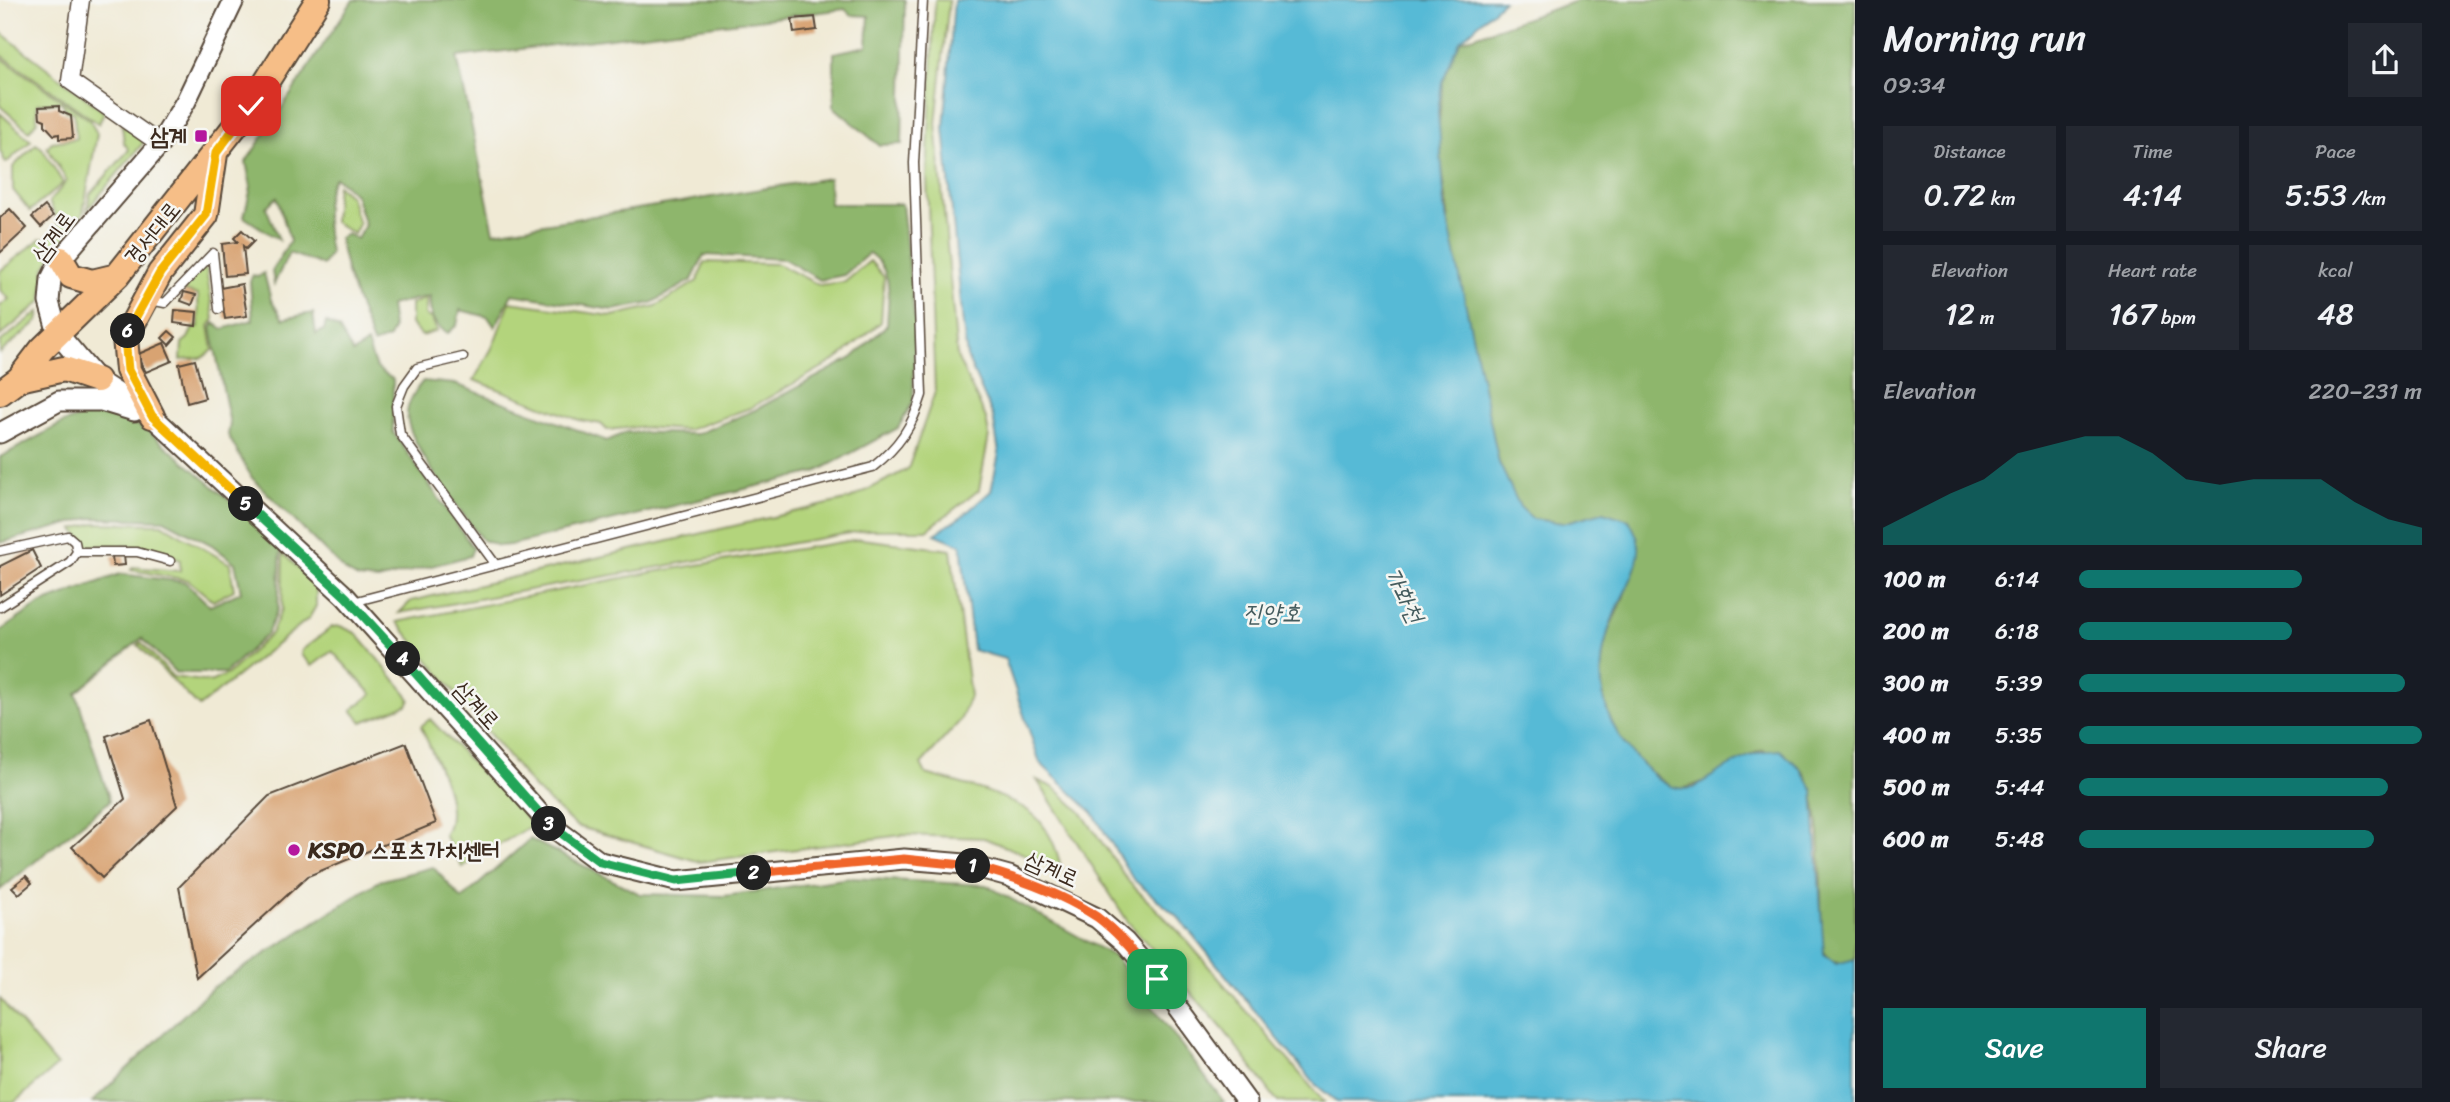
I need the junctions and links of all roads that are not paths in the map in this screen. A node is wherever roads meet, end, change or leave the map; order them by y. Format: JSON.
{"nodes":[{"id":1,"x":81,"y":0,"type":"edge"},
{"id":2,"x":234,"y":0,"type":"edge"},
{"id":3,"x":318,"y":0,"type":"edge"},
{"id":4,"x":923,"y":0,"type":"edge"},
{"id":5,"x":160,"y":144,"type":"junction"},
{"id":6,"x":216,"y":153,"type":"junction"},
{"id":7,"x":61,"y":259,"type":"junction"},
{"id":8,"x":117,"y":276,"type":"junction"},
{"id":9,"x":146,"y":299,"type":"junction"},
{"id":10,"x":219,"y":309,"type":"dead end"},
{"id":11,"x":50,"y":342,"type":"junction"},
{"id":12,"x":463,"y":357,"type":"dead end"},
{"id":13,"x":64,"y":369,"type":"junction"},
{"id":14,"x":97,"y":380,"type":"junction"},
{"id":15,"x":6,"y":382,"type":"edge"},
{"id":16,"x":59,"y":401,"type":"junction"},
{"id":17,"x":152,"y":416,"type":"junction"},
{"id":18,"x":0,"y":433,"type":"edge"},
{"id":19,"x":0,"y":551,"type":"edge"},
{"id":20,"x":77,"y":552,"type":"junction"},
{"id":21,"x":170,"y":561,"type":"dead end"},
{"id":22,"x":496,"y":565,"type":"junction"},
{"id":23,"x":351,"y":602,"type":"junction"},
{"id":24,"x":0,"y":607,"type":"edge"},
{"id":25,"x":1247,"y":1102,"type":"edge"}],
"edges":[{"from":1,"to":5,"type":"street"},
{"from":2,"to":5,"type":"street","name":"삼계로"},
{"from":3,"to":6,"type":"main road","name":"경서대로"},
{"from":4,"to":22,"type":"lane"},
{"from":5,"to":7,"type":"street","name":"삼계로"},
{"from":6,"to":8,"type":"main road","name":"경서대로"},
{"from":6,"to":9,"type":"main road"},
{"from":7,"to":8,"type":"main road"},
{"from":7,"to":11,"type":"street","name":"삼계로"},
{"from":8,"to":11,"type":"main road","name":"경서대로"},
{"from":9,"to":10,"type":"lane"},
{"from":9,"to":17,"type":"main road"},
{"from":11,"to":13,"type":"street"},
{"from":11,"to":14,"type":"street","name":"삼계로"},
{"from":11,"to":15,"type":"main road","name":"경서대로"},
{"from":12,"to":22,"type":"lane"},
{"from":13,"to":14,"type":"main road"},
{"from":13,"to":15,"type":"main road"},
{"from":13,"to":16,"type":"street"},
{"from":14,"to":17,"type":"street","name":"삼계로"},
{"from":16,"to":17,"type":"street"},
{"from":16,"to":18,"type":"street"},
{"from":17,"to":23,"type":"street","name":"삼계로"},
{"from":19,"to":20,"type":"lane"},
{"from":20,"to":21,"type":"lane"},
{"from":20,"to":24,"type":"lane"},
{"from":22,"to":23,"type":"lane"},
{"from":23,"to":25,"type":"street","name":"삼계로"}]}
